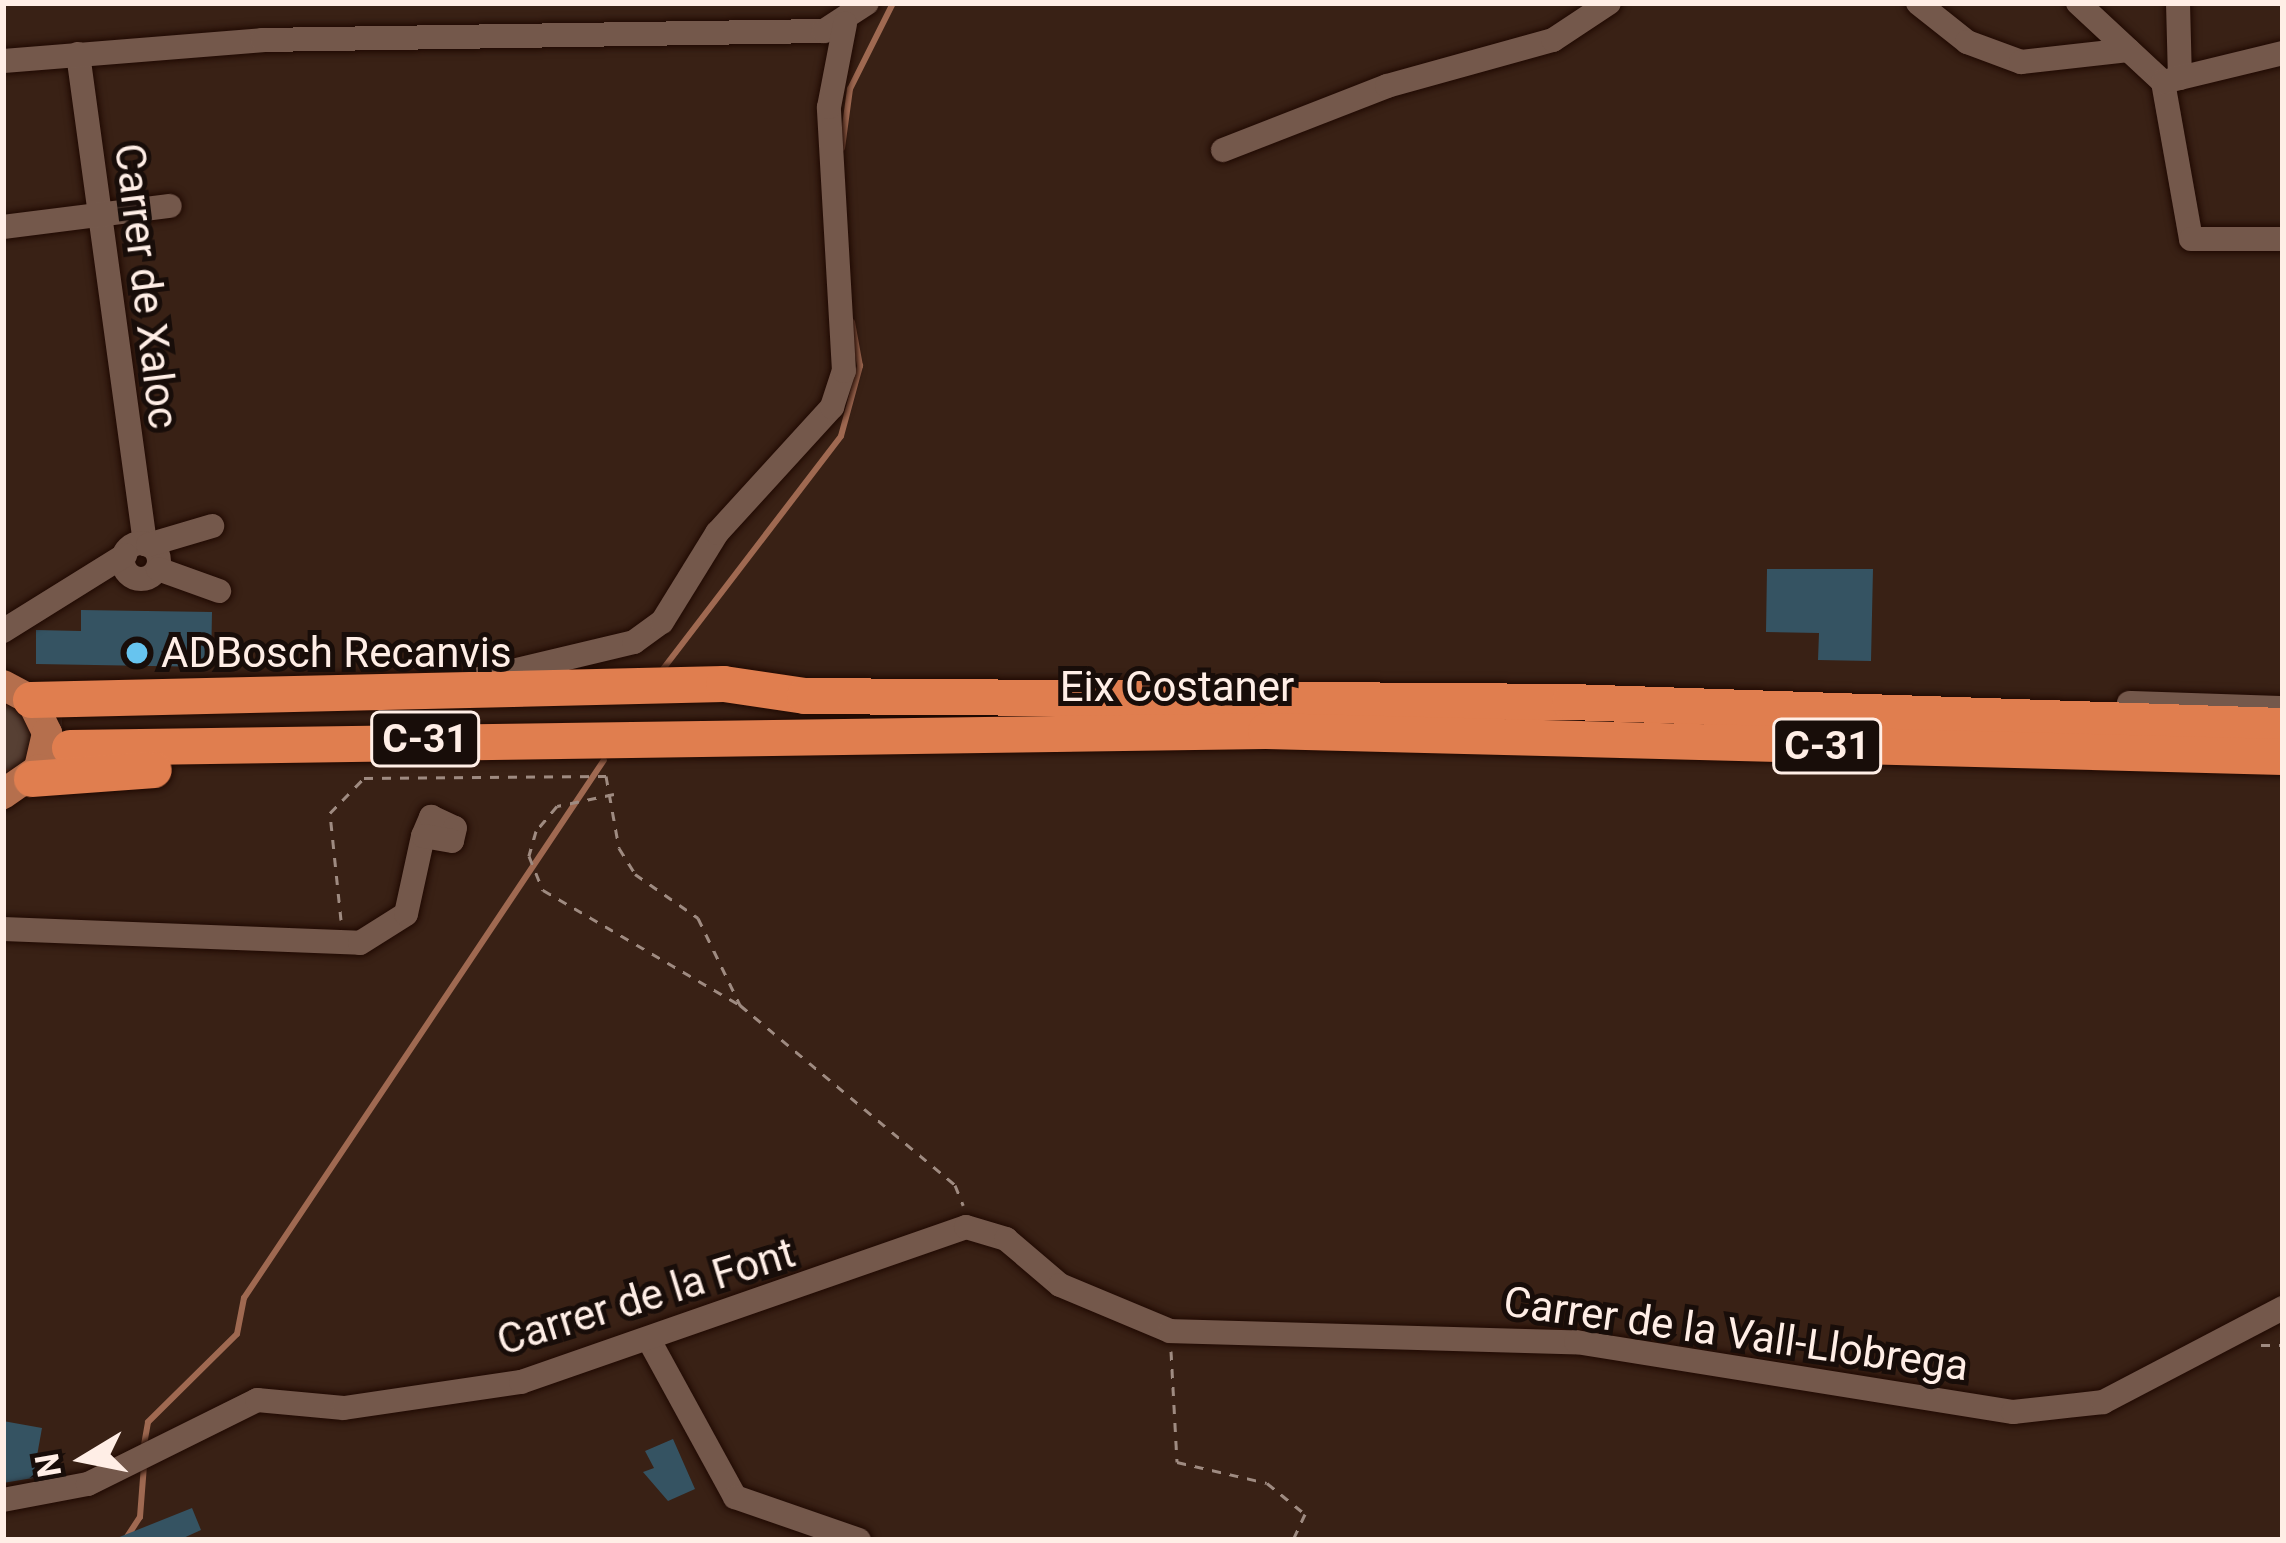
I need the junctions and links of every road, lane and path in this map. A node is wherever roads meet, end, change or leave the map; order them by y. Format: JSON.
{"nodes":[{"id":1,"x":867,"y":3,"type":"edge"},
{"id":2,"x":1609,"y":3,"type":"edge"},
{"id":3,"x":1918,"y":3,"type":"edge"},
{"id":4,"x":2078,"y":3,"type":"edge"},
{"id":5,"x":2178,"y":3,"type":"edge"},
{"id":6,"x":845,"y":24,"type":"junction"},
{"id":7,"x":2128,"y":50,"type":"junction"},
{"id":8,"x":2283,"y":53,"type":"edge"},
{"id":9,"x":78,"y":54,"type":"junction"},
{"id":10,"x":3,"y":61,"type":"edge"},
{"id":11,"x":2171,"y":80,"type":"junction"},
{"id":12,"x":1223,"y":150,"type":"dead end"},
{"id":13,"x":170,"y":206,"type":"dead end"},
{"id":14,"x":97,"y":213,"type":"junction"},
{"id":15,"x":3,"y":226,"type":"edge"},
{"id":16,"x":2283,"y":239,"type":"edge"},
{"id":17,"x":212,"y":526,"type":"dead end"},
{"id":18,"x":145,"y":551,"type":"junction"},
{"id":19,"x":219,"y":591,"type":"dead end"},
{"id":20,"x":3,"y":631,"type":"edge"},
{"id":21,"x":13,"y":684,"type":"edge"},
{"id":22,"x":443,"y":684,"type":"junction"},
{"id":23,"x":1743,"y":691,"type":"joint"},
{"id":24,"x":805,"y":696,"type":"junction"},
{"id":25,"x":1570,"y":703,"type":"junction"},
{"id":26,"x":2283,"y":708,"type":"edge"},
{"id":27,"x":2283,"y":726,"type":"edge"},
{"id":28,"x":779,"y":731,"type":"junction"},
{"id":29,"x":1370,"y":734,"type":"junction"},
{"id":30,"x":2283,"y":758,"type":"edge"},
{"id":31,"x":2283,"y":773,"type":"edge"},
{"id":32,"x":18,"y":787,"type":"edge"},
{"id":33,"x":615,"y":794,"type":"junction"},
{"id":34,"x":3,"y":817,"type":"edge"},
{"id":35,"x":423,"y":836,"type":"dead end"},
{"id":36,"x":3,"y":929,"type":"edge"},
{"id":37,"x":360,"y":943,"type":"junction"},
{"id":38,"x":740,"y":1005,"type":"junction"},
{"id":39,"x":966,"y":1227,"type":"junction"},
{"id":40,"x":2283,"y":1308,"type":"edge"},
{"id":41,"x":1170,"y":1331,"type":"junction"},
{"id":42,"x":649,"y":1340,"type":"junction"},
{"id":43,"x":3,"y":1500,"type":"edge"},
{"id":44,"x":860,"y":1540,"type":"edge"},
{"id":45,"x":1294,"y":1540,"type":"edge"}],
"edges":[{"from":1,"to":6,"type":"street"},
{"from":2,"to":12,"type":"street"},
{"from":3,"to":7,"type":"street"},
{"from":4,"to":7,"type":"street"},
{"from":5,"to":11,"type":"street"},
{"from":6,"to":9,"type":"street"},
{"from":6,"to":22,"type":"street"},
{"from":7,"to":11,"type":"street"},
{"from":8,"to":11,"type":"street"},
{"from":9,"to":10,"type":"street"},
{"from":9,"to":14,"type":"street","name":"Carrer de Xaloc"},
{"from":11,"to":16,"type":"street"},
{"from":13,"to":14,"type":"street"},
{"from":14,"to":15,"type":"street"},
{"from":14,"to":18,"type":"street","name":"Carrer de Xaloc"},
{"from":17,"to":18,"type":"street"},
{"from":18,"to":19,"type":"street"},
{"from":18,"to":20,"type":"street"},
{"from":21,"to":22,"type":"highway"},
{"from":21,"to":32,"type":"main road"},
{"from":22,"to":24,"type":"highway"},
{"from":23,"to":25,"type":"highway"},
{"from":23,"to":26,"type":"street"},
{"from":24,"to":25,"type":"highway","number":"C-31"},
{"from":24,"to":28,"type":"highway","name":"Eix Costaner","number":"C-31"},
{"from":25,"to":27,"type":"highway","number":"C-31"},
{"from":28,"to":29,"type":"highway","name":"Eix Costaner","number":"C-31"},
{"from":28,"to":32,"type":"highway"},
{"from":29,"to":30,"type":"highway","name":"Eix Costaner","number":"C-31"},
{"from":29,"to":31,"type":"highway"},
{"from":32,"to":34,"type":"street"},
{"from":33,"to":37,"type":"path"},
{"from":33,"to":38,"type":"path"},
{"from":33,"to":38,"type":"path"},
{"from":35,"to":37,"type":"street"},
{"from":36,"to":37,"type":"street"},
{"from":38,"to":39,"type":"path"},
{"from":39,"to":41,"type":"street","name":"Carrer de la Vall-Llobrega"},
{"from":39,"to":42,"type":"street","name":"Carrer de la Font"},
{"from":40,"to":41,"type":"street","name":"Carrer de la Vall-Llobrega"},
{"from":41,"to":45,"type":"path"},
{"from":42,"to":43,"type":"street","name":"Carrer de la Font"},
{"from":42,"to":44,"type":"street"}]}
